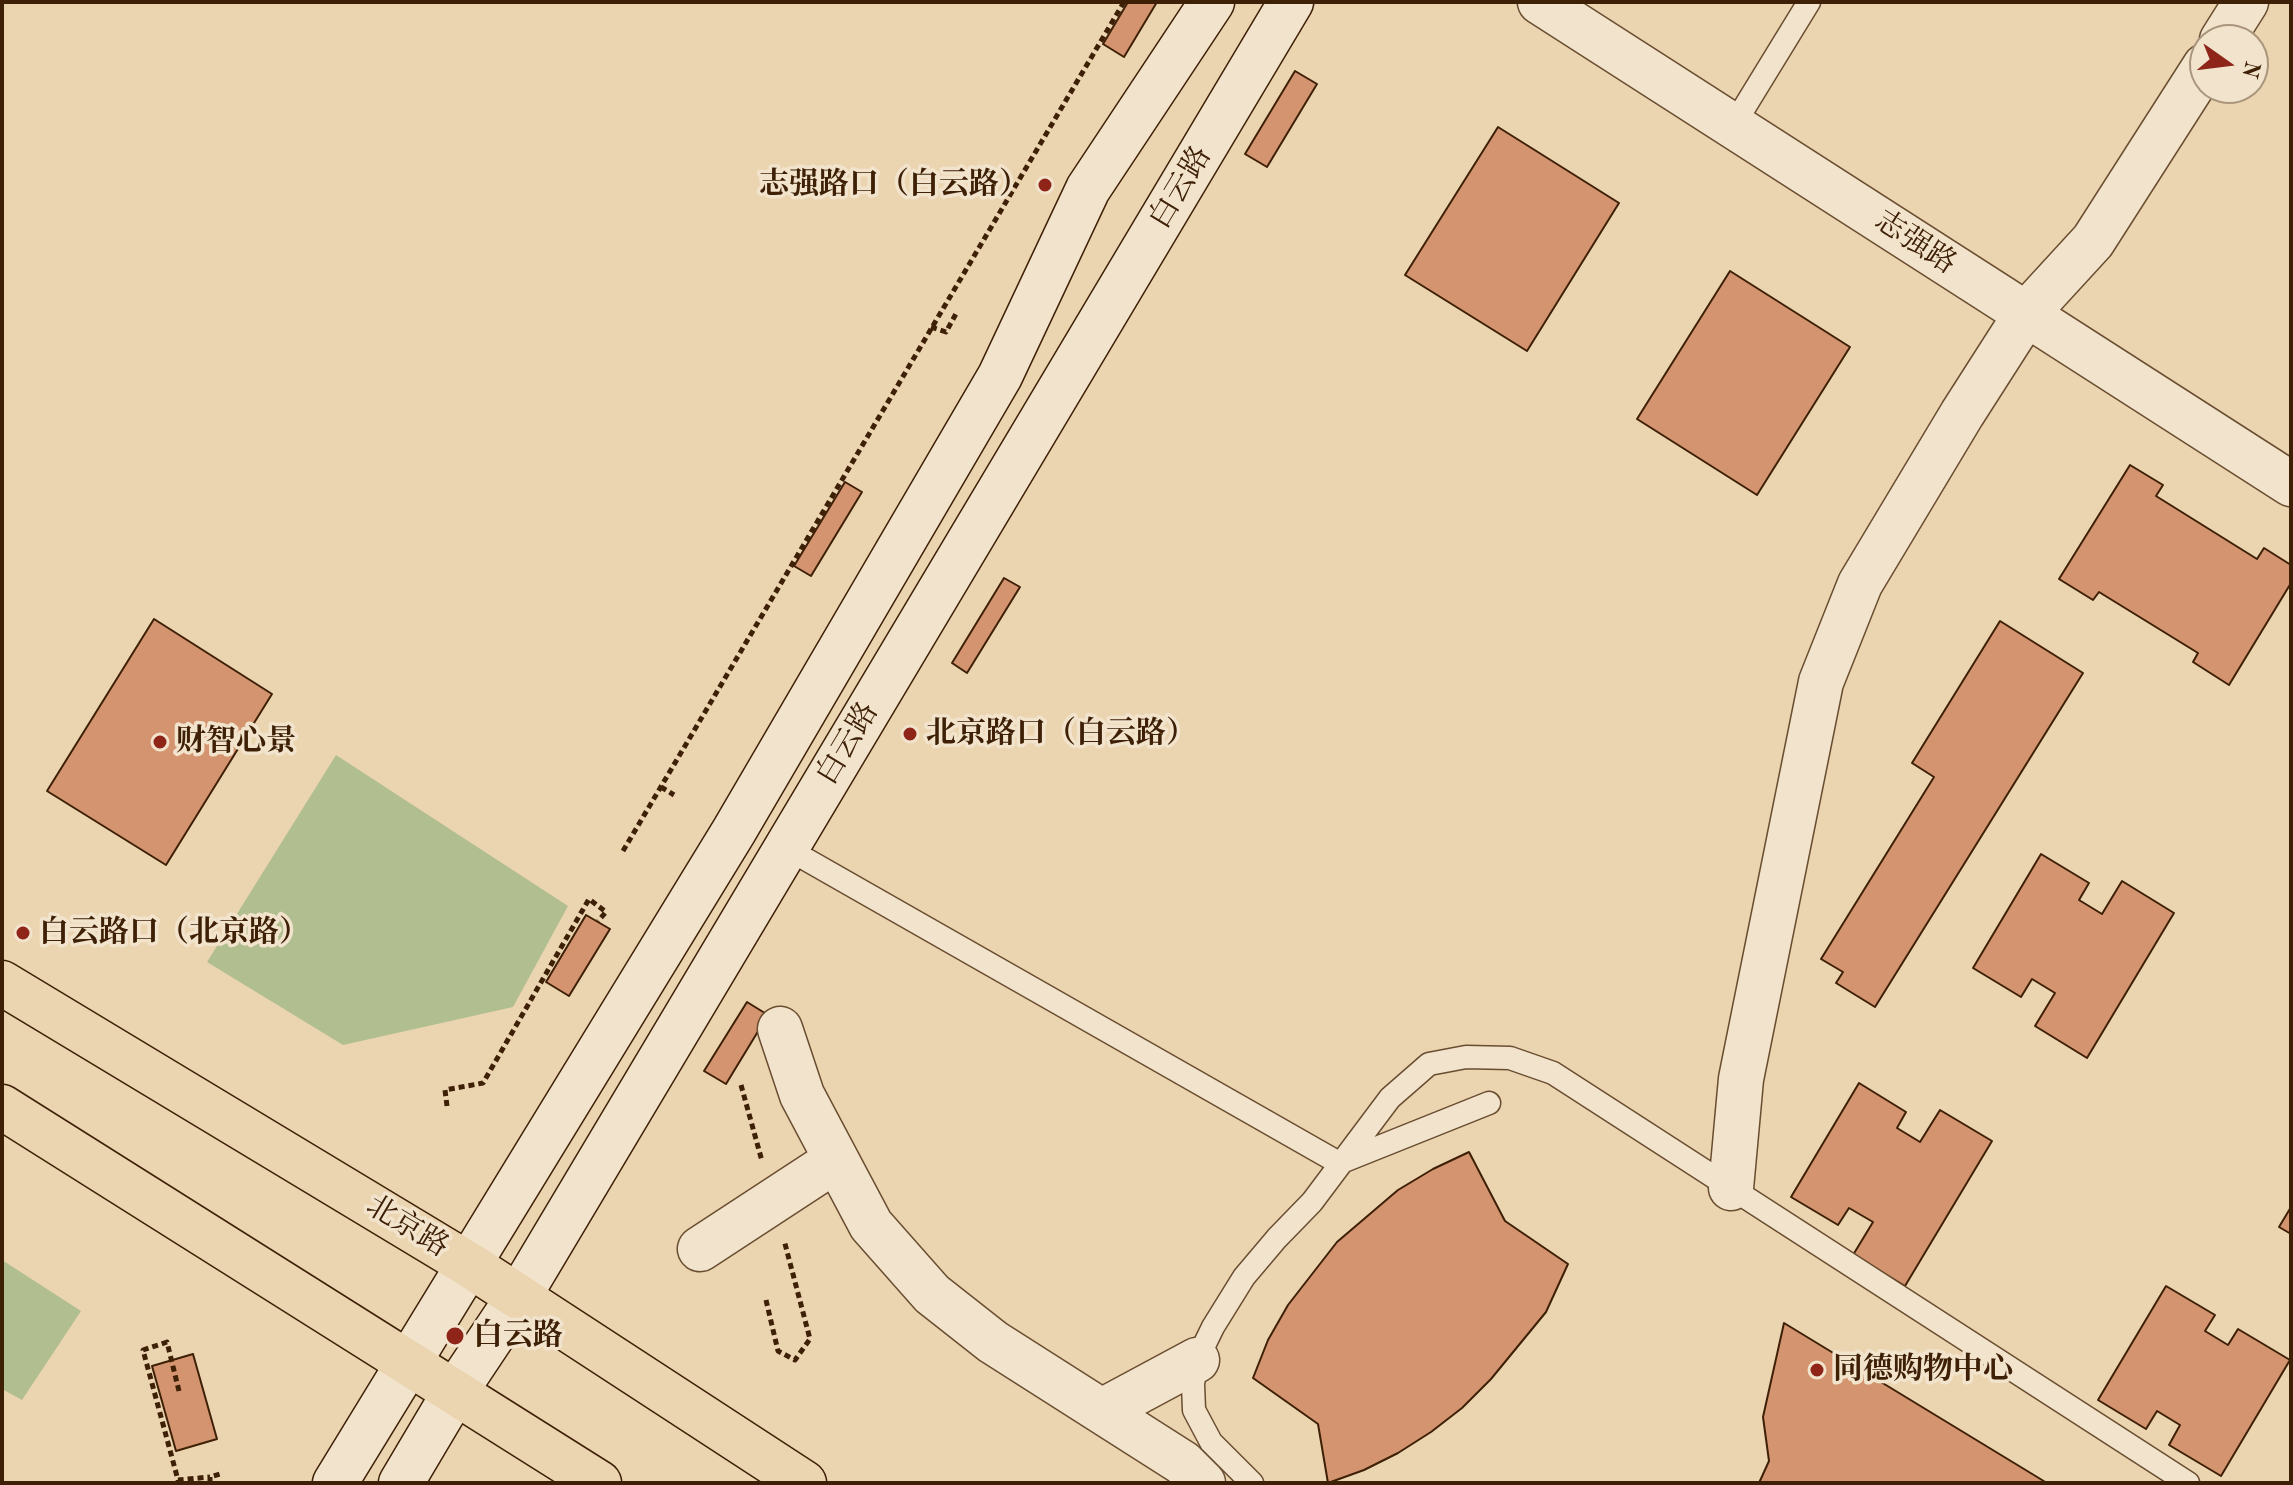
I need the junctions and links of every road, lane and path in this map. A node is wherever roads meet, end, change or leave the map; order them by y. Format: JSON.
{"nodes":[{"id":1,"x":1124,"y":2,"type":"edge"},
{"id":2,"x":1212,"y":2,"type":"edge"},
{"id":3,"x":1291,"y":2,"type":"edge"},
{"id":4,"x":1540,"y":2,"type":"edge"},
{"id":5,"x":1809,"y":2,"type":"edge"},
{"id":6,"x":2246,"y":2,"type":"edge"},
{"id":7,"x":2232,"y":24,"type":"edge"},
{"id":8,"x":2189,"y":91,"type":"edge"},
{"id":9,"x":1733,"y":126,"type":"junction"},
{"id":10,"x":957,"y":312,"type":"dead end"},
{"id":11,"x":2026,"y":314,"type":"junction"},
{"id":12,"x":931,"y":327,"type":"junction"},
{"id":13,"x":2291,"y":484,"type":"edge"},
{"id":14,"x":661,"y":787,"type":"junction"},
{"id":15,"x":674,"y":795,"type":"dead end"},
{"id":16,"x":786,"y":848,"type":"junction"},
{"id":17,"x":623,"y":851,"type":"dead end"},
{"id":18,"x":598,"y":921,"type":"dead end"},
{"id":19,"x":2,"y":983,"type":"edge"},
{"id":20,"x":780,"y":1029,"type":"dead end"},
{"id":21,"x":1489,"y":1103,"type":"dead end"},
{"id":22,"x":447,"y":1106,"type":"dead end"},
{"id":23,"x":2,"y":1107,"type":"edge"},
{"id":24,"x":836,"y":1160,"type":"junction"},
{"id":25,"x":1339,"y":1163,"type":"junction"},
{"id":26,"x":1731,"y":1188,"type":"junction"},
{"id":27,"x":700,"y":1249,"type":"dead end"},
{"id":28,"x":468,"y":1264,"type":"junction"},
{"id":29,"x":519,"y":1296,"type":"junction"},
{"id":30,"x":1197,"y":1360,"type":"junction"},
{"id":31,"x":407,"y":1362,"type":"junction"},
{"id":32,"x":179,"y":1391,"type":"dead end"},
{"id":33,"x":455,"y":1392,"type":"junction"},
{"id":34,"x":1102,"y":1411,"type":"junction"},
{"id":35,"x":223,"y":1473,"type":"dead end"},
{"id":36,"x":210,"y":1480,"type":"edge"},
{"id":37,"x":335,"y":1483,"type":"edge"},
{"id":38,"x":401,"y":1483,"type":"edge"},
{"id":39,"x":599,"y":1483,"type":"edge"},
{"id":40,"x":804,"y":1483,"type":"edge"},
{"id":41,"x":1203,"y":1483,"type":"edge"},
{"id":42,"x":1252,"y":1483,"type":"edge"},
{"id":43,"x":2188,"y":1483,"type":"edge"}],
"edges":[{"from":1,"to":12,"type":"path"},
{"from":2,"to":28,"type":"main road","name":"白云路"},
{"from":3,"to":16,"type":"main road","name":"白云路"},
{"from":4,"to":9,"type":"main road","name":"志强路"},
{"from":5,"to":9,"type":"lane"},
{"from":6,"to":7,"type":"main road"},
{"from":8,"to":11,"type":"main road"},
{"from":9,"to":11,"type":"main road","name":"志强路"},
{"from":10,"to":12,"type":"path"},
{"from":11,"to":13,"type":"main road","name":"志强路"},
{"from":11,"to":26,"type":"main road"},
{"from":12,"to":14,"type":"path"},
{"from":14,"to":15,"type":"path"},
{"from":14,"to":17,"type":"path"},
{"from":16,"to":25,"type":"lane"},
{"from":16,"to":29,"type":"main road","name":"白云路"},
{"from":18,"to":22,"type":"path"},
{"from":19,"to":28,"type":"main road","name":"北京路"},
{"from":20,"to":24,"type":"main road"},
{"from":21,"to":25,"type":"lane"},
{"from":23,"to":31,"type":"main road"},
{"from":24,"to":27,"type":"main road"},
{"from":24,"to":34,"type":"main road"},
{"from":25,"to":26,"type":"lane"},
{"from":25,"to":30,"type":"lane"},
{"from":26,"to":43,"type":"lane"},
{"from":28,"to":29,"type":"main road","name":"北京路"},
{"from":28,"to":31,"type":"main road","name":"白云路"},
{"from":29,"to":33,"type":"main road","name":"白云路"},
{"from":29,"to":40,"type":"main road","name":"北京路"},
{"from":30,"to":34,"type":"main road"},
{"from":30,"to":42,"type":"lane"},
{"from":31,"to":33,"type":"main road"},
{"from":31,"to":37,"type":"main road","name":"白云路"},
{"from":32,"to":36,"type":"path"},
{"from":33,"to":38,"type":"main road","name":"白云路"},
{"from":33,"to":39,"type":"main road"},
{"from":34,"to":41,"type":"main road"},
{"from":35,"to":36,"type":"path"}]}
